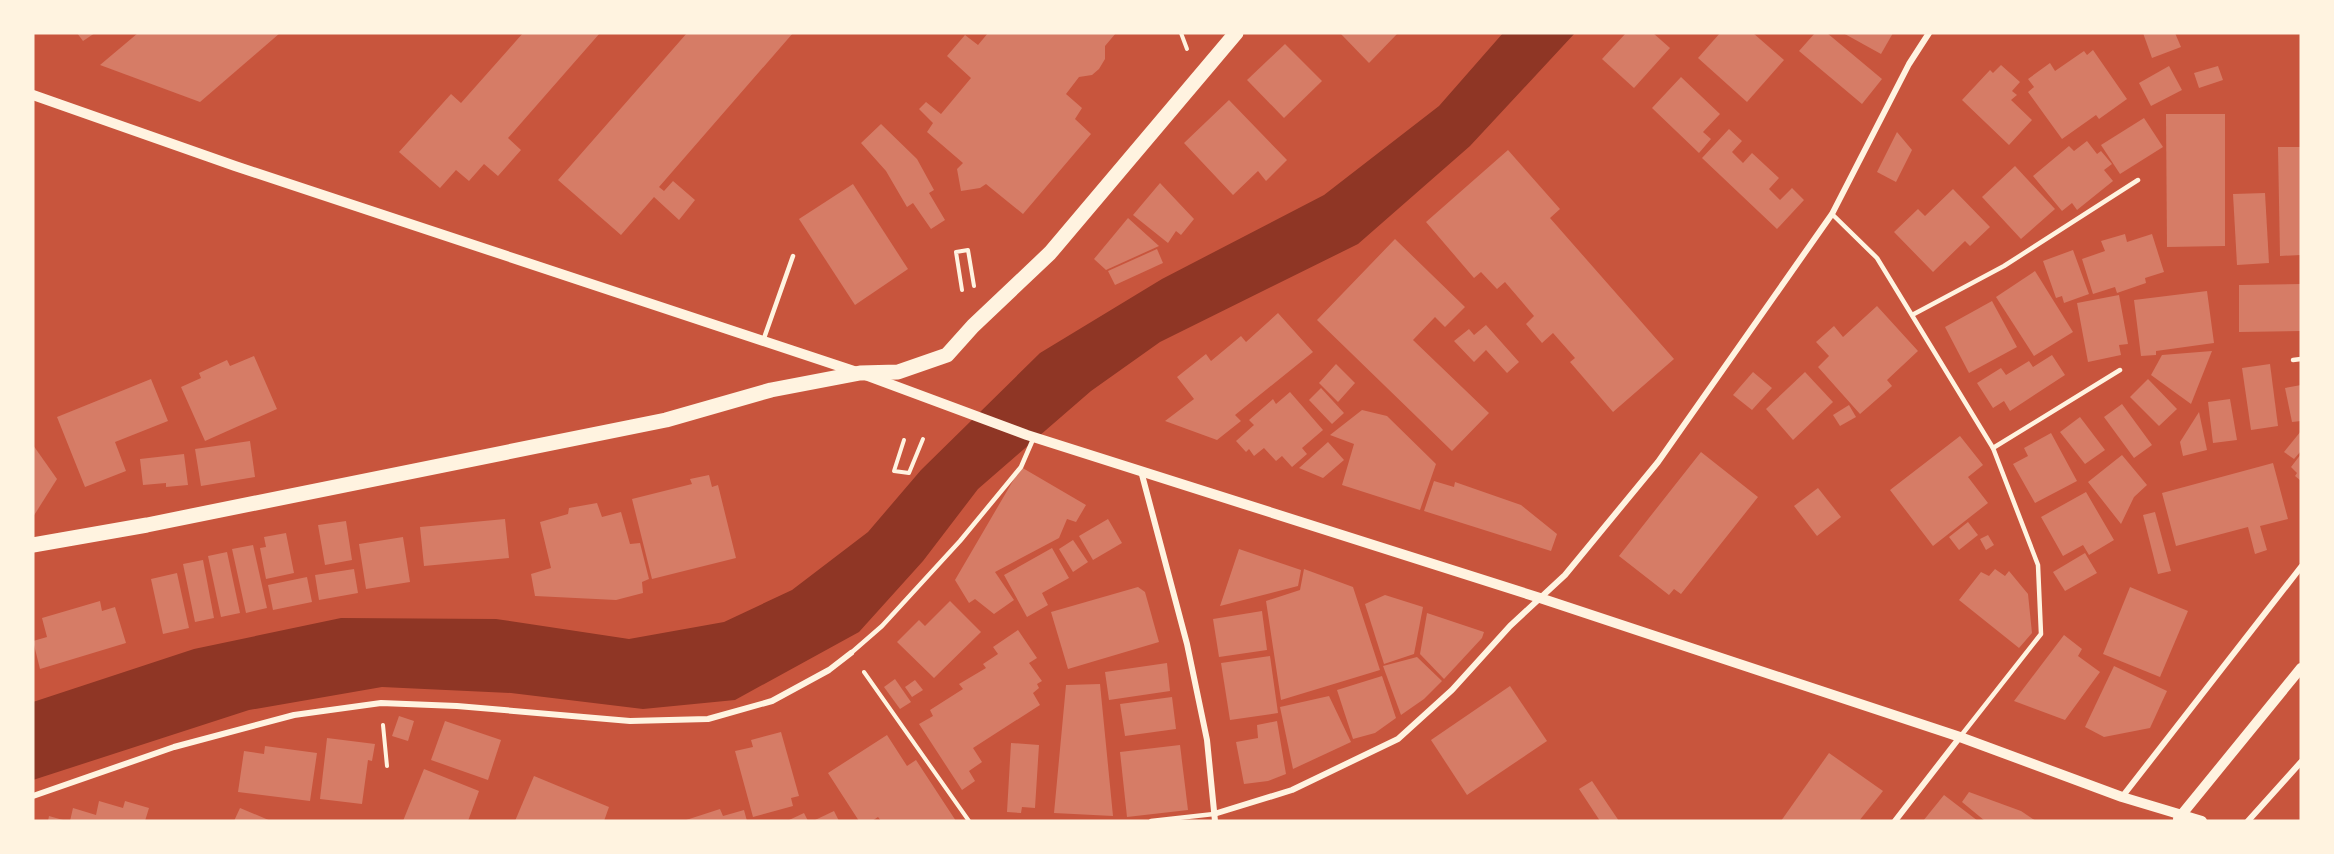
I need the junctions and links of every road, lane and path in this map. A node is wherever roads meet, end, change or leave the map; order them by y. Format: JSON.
{"nodes":[{"id":1,"x":1181,"y":33,"type":"edge"},
{"id":2,"x":1236,"y":33,"type":"edge"},
{"id":3,"x":1929,"y":33,"type":"edge"},
{"id":4,"x":1189,"y":55,"type":"dead end"},
{"id":5,"x":33,"y":95,"type":"edge"},
{"id":6,"x":2138,"y":180,"type":"dead end"},
{"id":7,"x":1832,"y":214,"type":"junction"},
{"id":8,"x":793,"y":256,"type":"dead end"},
{"id":9,"x":974,"y":287,"type":"dead end"},
{"id":10,"x":962,"y":290,"type":"dead end"},
{"id":11,"x":1914,"y":314,"type":"junction"},
{"id":12,"x":762,"y":341,"type":"junction"},
{"id":13,"x":2301,"y":358,"type":"edge"},
{"id":14,"x":2293,"y":360,"type":"dead end"},
{"id":15,"x":2120,"y":370,"type":"dead end"},
{"id":16,"x":860,"y":374,"type":"junction"},
{"id":17,"x":1031,"y":436,"type":"junction"},
{"id":18,"x":923,"y":439,"type":"dead end"},
{"id":19,"x":904,"y":440,"type":"dead end"},
{"id":20,"x":1993,"y":448,"type":"junction"},
{"id":21,"x":1141,"y":470,"type":"junction"},
{"id":22,"x":33,"y":545,"type":"edge"},
{"id":23,"x":2301,"y":567,"type":"edge"},
{"id":24,"x":1540,"y":598,"type":"junction"},
{"id":25,"x":851,"y":653,"type":"junction"},
{"id":26,"x":2301,"y":668,"type":"edge"},
{"id":27,"x":381,"y":703,"type":"junction"},
{"id":28,"x":1960,"y":737,"type":"junction"},
{"id":29,"x":2301,"y":762,"type":"edge"},
{"id":30,"x":387,"y":766,"type":"dead end"},
{"id":31,"x":33,"y":796,"type":"edge"},
{"id":32,"x":2122,"y":797,"type":"junction"},
{"id":33,"x":1215,"y":817,"type":"edge"},
{"id":34,"x":2178,"y":818,"type":"edge"},
{"id":35,"x":969,"y":821,"type":"edge"},
{"id":36,"x":1151,"y":821,"type":"edge"},
{"id":37,"x":1895,"y":821,"type":"edge"},
{"id":38,"x":2202,"y":821,"type":"edge"},
{"id":39,"x":2248,"y":821,"type":"edge"}],
"edges":[{"from":1,"to":4,"type":"path"},
{"from":2,"to":16,"type":"main road"},
{"from":3,"to":7,"type":"street"},
{"from":5,"to":12,"type":"street"},
{"from":6,"to":11,"type":"lane"},
{"from":7,"to":11,"type":"lane"},
{"from":7,"to":24,"type":"street"},
{"from":8,"to":12,"type":"lane"},
{"from":9,"to":10,"type":"path"},
{"from":11,"to":20,"type":"lane"},
{"from":12,"to":16,"type":"street"},
{"from":13,"to":14,"type":"lane"},
{"from":15,"to":20,"type":"lane"},
{"from":16,"to":17,"type":"street"},
{"from":16,"to":22,"type":"main road"},
{"from":17,"to":21,"type":"street"},
{"from":17,"to":25,"type":"lane"},
{"from":18,"to":19,"type":"path"},
{"from":20,"to":28,"type":"lane"},
{"from":21,"to":24,"type":"street"},
{"from":21,"to":33,"type":"street"},
{"from":23,"to":32,"type":"street"},
{"from":24,"to":28,"type":"street"},
{"from":24,"to":33,"type":"street"},
{"from":25,"to":27,"type":"street"},
{"from":25,"to":35,"type":"path"},
{"from":26,"to":34,"type":"street"},
{"from":27,"to":30,"type":"path"},
{"from":27,"to":31,"type":"street"},
{"from":28,"to":32,"type":"street"},
{"from":28,"to":37,"type":"street"},
{"from":29,"to":39,"type":"street"},
{"from":32,"to":34,"type":"street"},
{"from":33,"to":36,"type":"lane"},
{"from":34,"to":38,"type":"street"}]}
